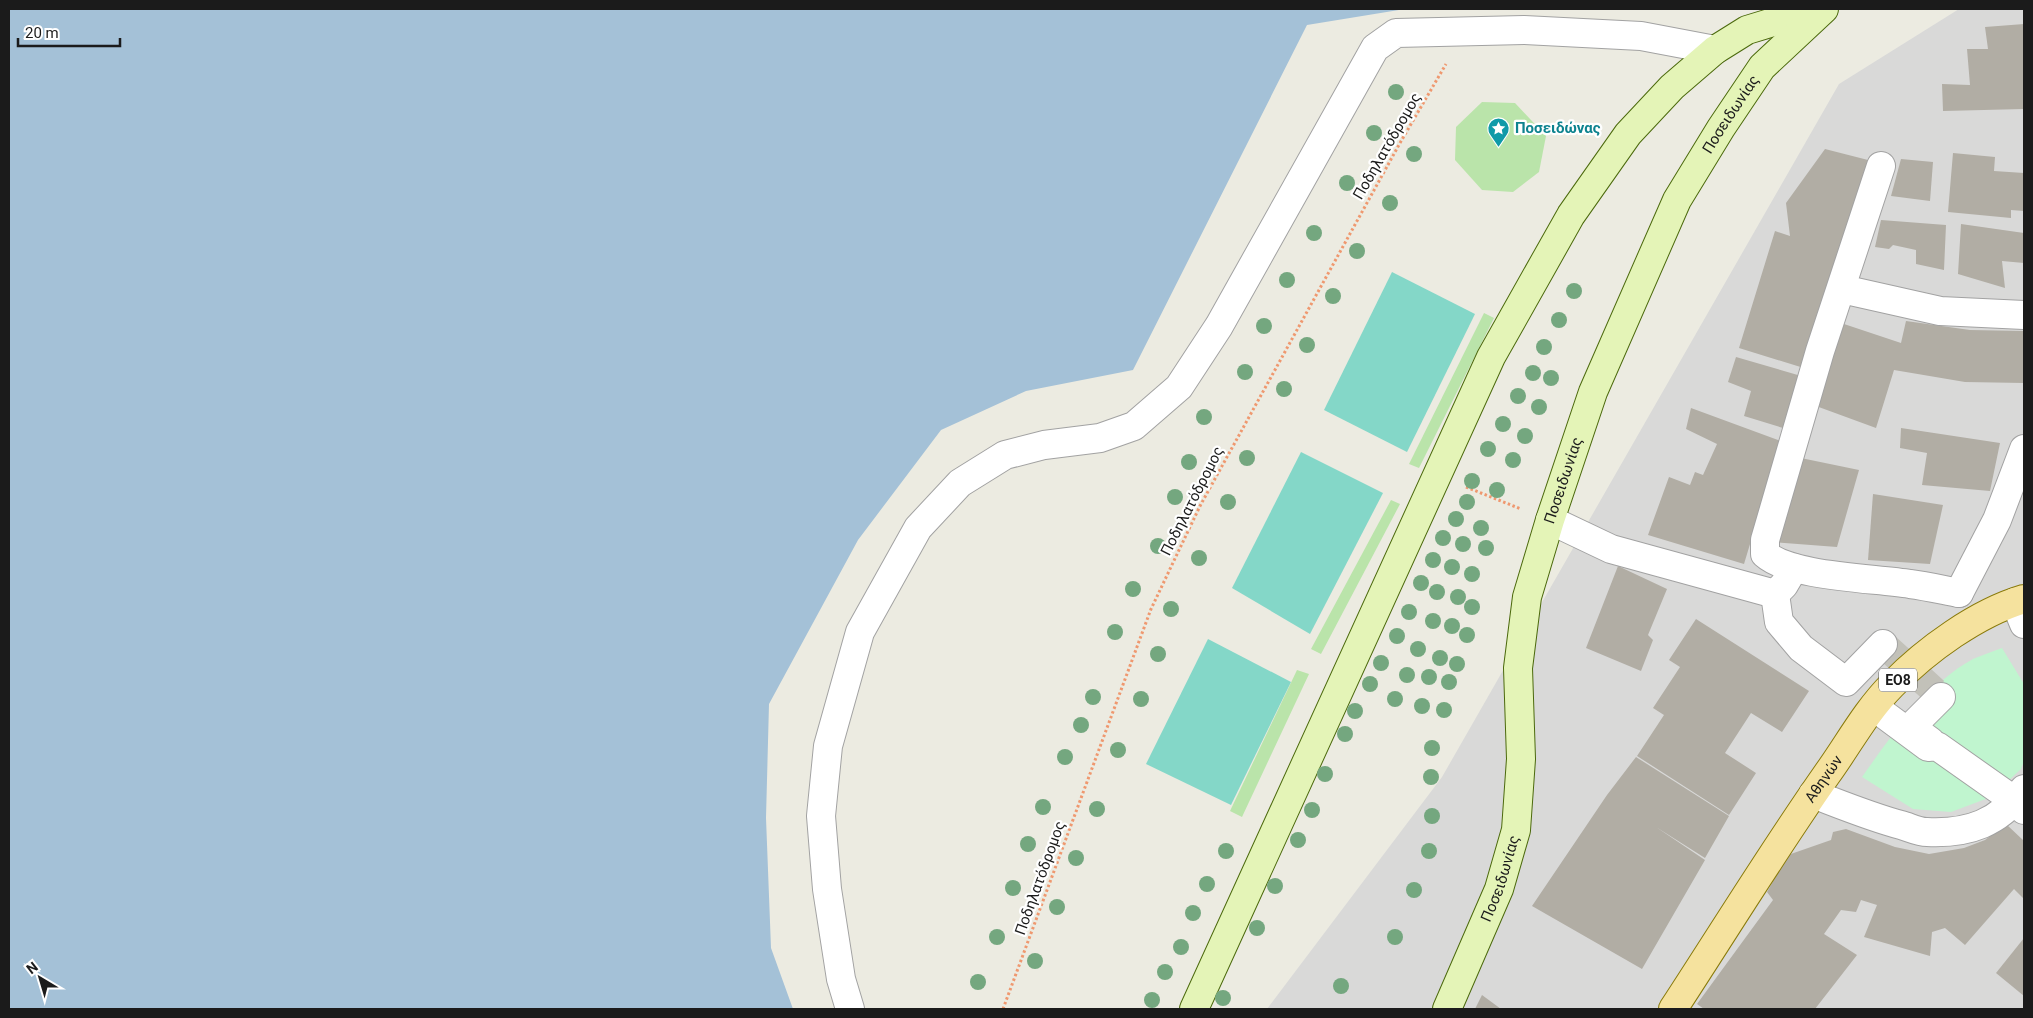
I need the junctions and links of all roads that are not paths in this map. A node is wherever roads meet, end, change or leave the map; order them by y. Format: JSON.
{"nodes":[{"id":1,"x":1816,"y":9,"type":"edge"},
{"id":2,"x":1824,"y":9,"type":"edge"},
{"id":3,"x":1715,"y":50,"type":"junction"},
{"id":4,"x":1881,"y":166,"type":"dead end"},
{"id":5,"x":1842,"y":290,"type":"junction"},
{"id":6,"x":2024,"y":315,"type":"edge"},
{"id":7,"x":2024,"y":449,"type":"edge"},
{"id":8,"x":1550,"y":520,"type":"junction"},
{"id":9,"x":1794,"y":568,"type":"junction"},
{"id":10,"x":1959,"y":593,"type":"junction"},
{"id":11,"x":1775,"y":594,"type":"junction"},
{"id":12,"x":2021,"y":608,"type":"edge"},
{"id":13,"x":1975,"y":620,"type":"junction"},
{"id":14,"x":1883,"y":644,"type":"dead end"},
{"id":15,"x":1941,"y":697,"type":"dead end"},
{"id":16,"x":1874,"y":707,"type":"junction"},
{"id":17,"x":1937,"y":746,"type":"junction"},
{"id":18,"x":1813,"y":794,"type":"junction"},
{"id":19,"x":2021,"y":800,"type":"edge"},
{"id":20,"x":1676,"y":1008,"type":"edge"},
{"id":21,"x":850,"y":1009,"type":"edge"},
{"id":22,"x":1194,"y":1009,"type":"edge"},
{"id":23,"x":1447,"y":1009,"type":"edge"}],
"edges":[{"from":1,"to":3,"type":"street"},
{"from":2,"to":8,"type":"street","name":"Ποσειδωνίας"},
{"from":3,"to":21,"type":"street"},
{"from":3,"to":22,"type":"street"},
{"from":4,"to":5,"type":"street"},
{"from":5,"to":6,"type":"street"},
{"from":5,"to":9,"type":"street"},
{"from":7,"to":10,"type":"street"},
{"from":8,"to":11,"type":"street"},
{"from":8,"to":23,"type":"street","name":"Ποσειδωνίας"},
{"from":9,"to":10,"type":"street"},
{"from":9,"to":11,"type":"street"},
{"from":10,"to":13,"type":"street"},
{"from":11,"to":14,"type":"street"},
{"from":12,"to":13,"type":"main road","name":"Αθηνών","number":"ΕΟ8"},
{"from":13,"to":16,"type":"main road","name":"Αθηνών","number":"ΕΟ8"},
{"from":15,"to":17,"type":"street"},
{"from":16,"to":17,"type":"street"},
{"from":16,"to":18,"type":"main road","name":"Αθηνών","number":"ΕΟ8"},
{"from":17,"to":19,"type":"street"},
{"from":18,"to":19,"type":"street"},
{"from":18,"to":20,"type":"main road","name":"Αθηνών","number":"ΕΟ8"}]}
